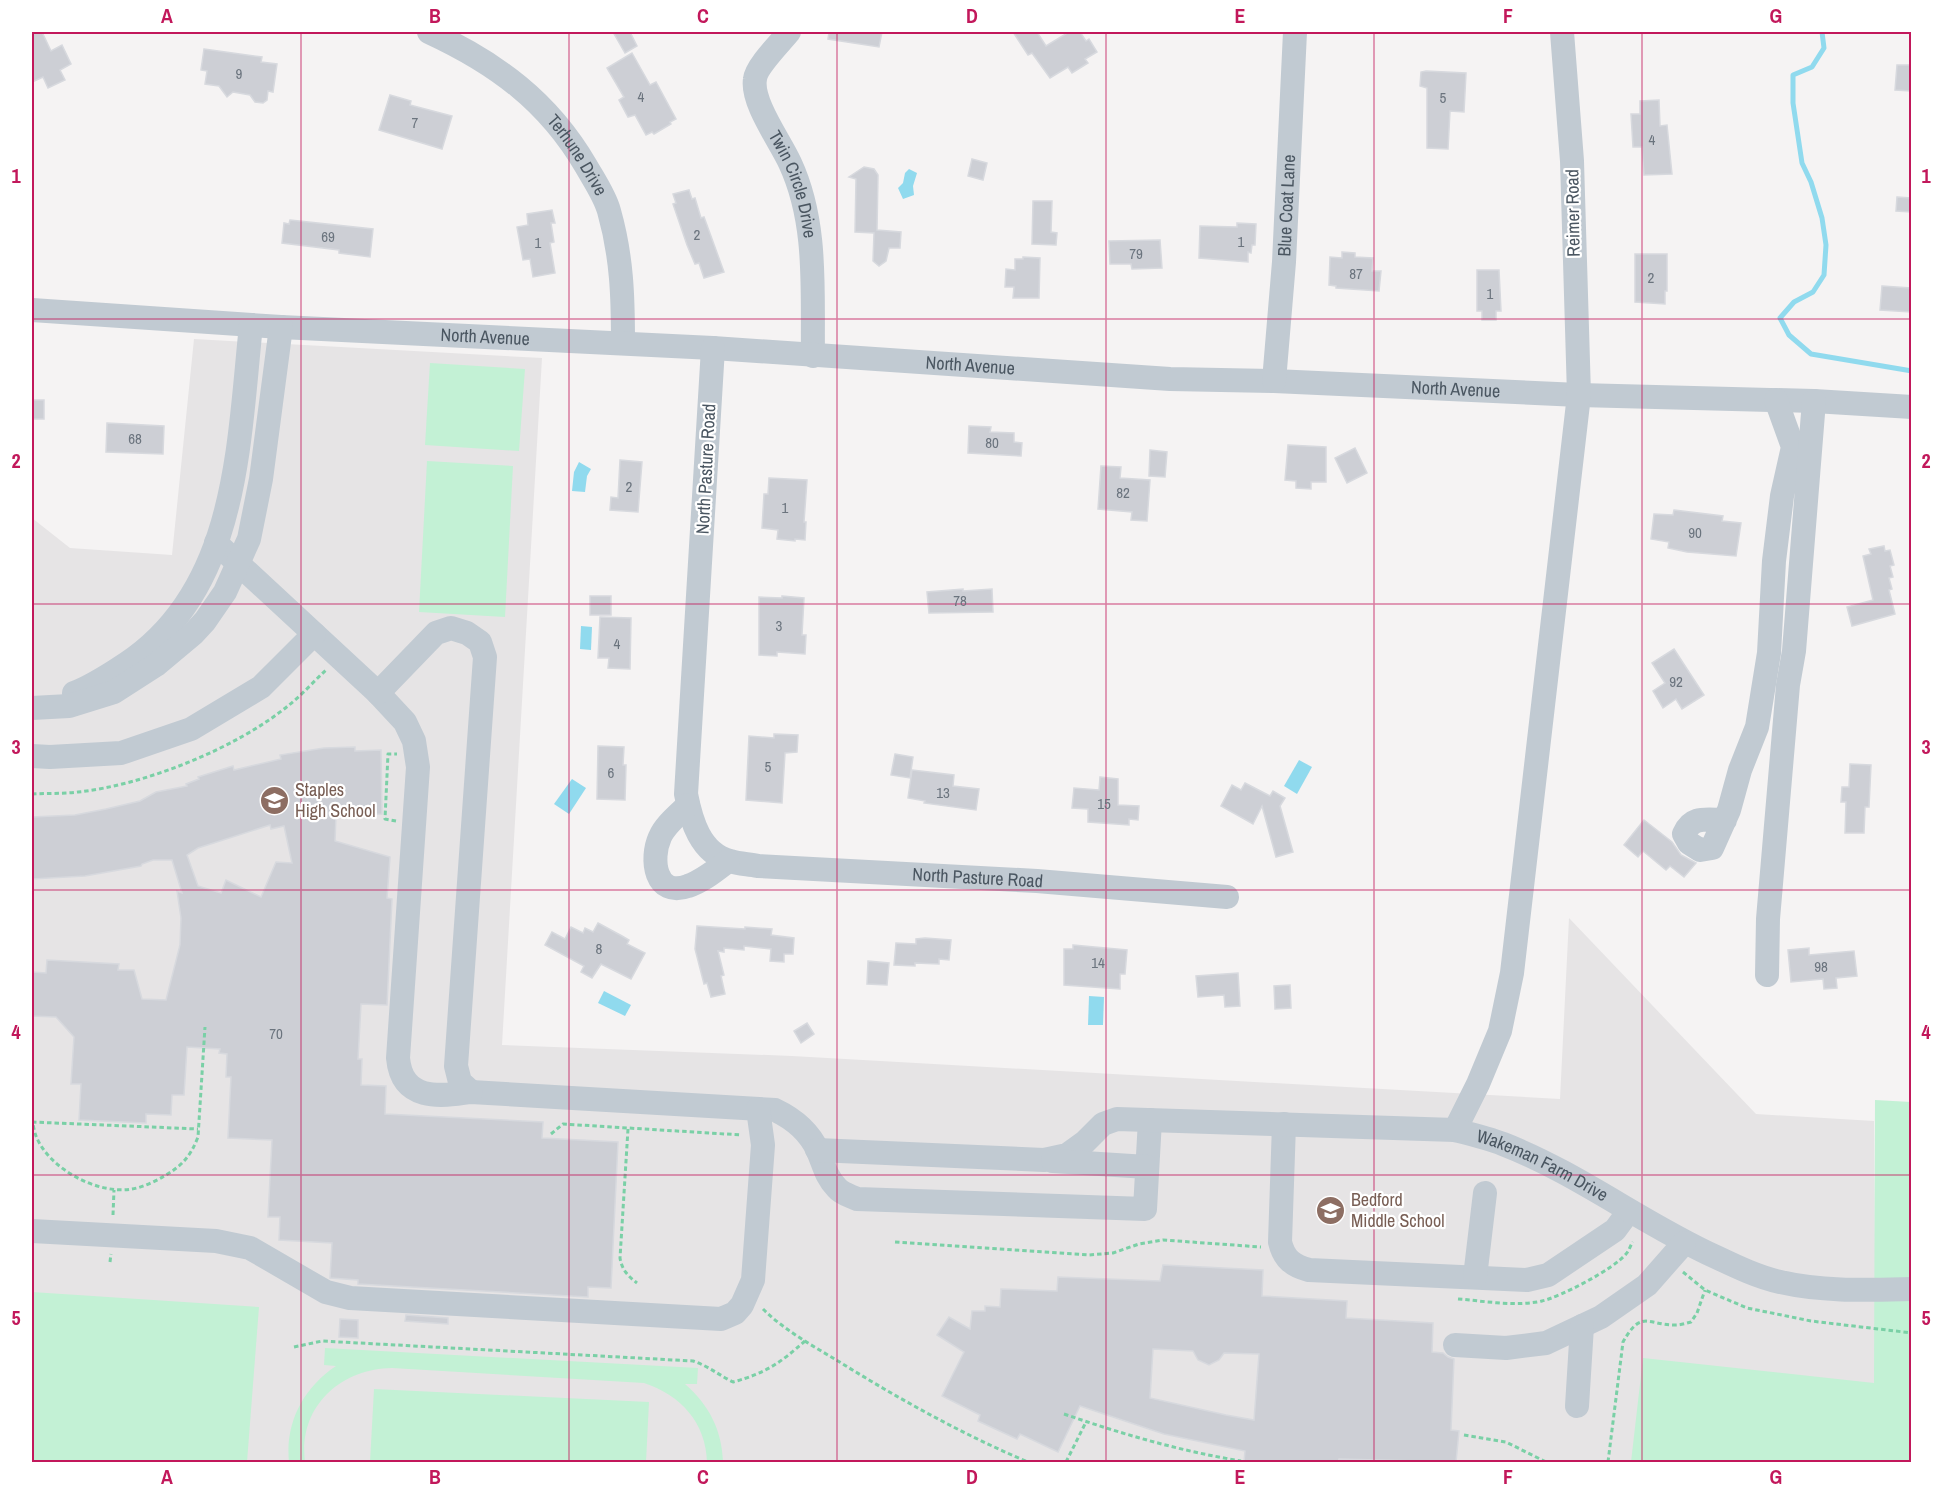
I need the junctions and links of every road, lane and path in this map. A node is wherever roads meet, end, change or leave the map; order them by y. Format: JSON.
{"nodes":[{"id":1,"x":429,"y":32,"type":"edge"},
{"id":2,"x":789,"y":32,"type":"edge"},
{"id":3,"x":1294,"y":32,"type":"edge"},
{"id":4,"x":1562,"y":32,"type":"edge"},
{"id":5,"x":32,"y":310,"type":"edge"},
{"id":6,"x":251,"y":325,"type":"junction"},
{"id":7,"x":281,"y":327,"type":"junction"},
{"id":8,"x":623,"y":343,"type":"junction"},
{"id":9,"x":713,"y":348,"type":"junction"},
{"id":10,"x":813,"y":356,"type":"junction"},
{"id":11,"x":1274,"y":381,"type":"junction"},
{"id":12,"x":1579,"y":395,"type":"junction"},
{"id":13,"x":1776,"y":400,"type":"junction"},
{"id":14,"x":1814,"y":401,"type":"junction"},
{"id":15,"x":1911,"y":407,"type":"edge"},
{"id":16,"x":216,"y":543,"type":"junction"},
{"id":17,"x":239,"y":563,"type":"junction"},
{"id":18,"x":314,"y":634,"type":"junction"},
{"id":19,"x":334,"y":676,"type":"dead end"},
{"id":20,"x":378,"y":693,"type":"junction"},
{"id":21,"x":32,"y":707,"type":"edge"},
{"id":22,"x":400,"y":754,"type":"dead end"},
{"id":23,"x":32,"y":756,"type":"edge"},
{"id":24,"x":32,"y":794,"type":"edge"},
{"id":25,"x":688,"y":805,"type":"junction"},
{"id":26,"x":1725,"y":820,"type":"dead end"},
{"id":27,"x":399,"y":821,"type":"dead end"},
{"id":28,"x":728,"y":861,"type":"junction"},
{"id":29,"x":1227,"y":897,"type":"dead end"},
{"id":30,"x":1767,"y":975,"type":"dead end"},
{"id":31,"x":205,"y":1027,"type":"dead end"},
{"id":32,"x":471,"y":1092,"type":"junction"},
{"id":33,"x":1150,"y":1119,"type":"junction"},
{"id":34,"x":760,"y":1120,"type":"junction"},
{"id":35,"x":32,"y":1121,"type":"edge"},
{"id":36,"x":1284,"y":1124,"type":"junction"},
{"id":37,"x":198,"y":1129,"type":"junction"},
{"id":38,"x":628,"y":1129,"type":"junction"},
{"id":39,"x":1455,"y":1130,"type":"junction"},
{"id":40,"x":551,"y":1134,"type":"dead end"},
{"id":41,"x":817,"y":1150,"type":"junction"},
{"id":42,"x":1044,"y":1160,"type":"junction"},
{"id":43,"x":1147,"y":1167,"type":"junction"},
{"id":44,"x":1485,"y":1193,"type":"dead end"},
{"id":45,"x":1629,"y":1211,"type":"junction"},
{"id":46,"x":32,"y":1231,"type":"edge"},
{"id":47,"x":1636,"y":1238,"type":"dead end"},
{"id":48,"x":896,"y":1242,"type":"dead end"},
{"id":49,"x":1264,"y":1247,"type":"dead end"},
{"id":50,"x":1679,"y":1249,"type":"junction"},
{"id":51,"x":1475,"y":1277,"type":"junction"},
{"id":52,"x":638,"y":1283,"type":"dead end"},
{"id":53,"x":1911,"y":1289,"type":"edge"},
{"id":54,"x":1705,"y":1290,"type":"junction"},
{"id":55,"x":748,"y":1294,"type":"junction"},
{"id":56,"x":1450,"y":1298,"type":"dead end"},
{"id":57,"x":1582,"y":1326,"type":"junction"},
{"id":58,"x":1911,"y":1334,"type":"edge"},
{"id":59,"x":805,"y":1341,"type":"junction"},
{"id":60,"x":1455,"y":1345,"type":"dead end"},
{"id":61,"x":294,"y":1347,"type":"dead end"},
{"id":62,"x":1577,"y":1406,"type":"dead end"},
{"id":63,"x":1064,"y":1414,"type":"dead end"},
{"id":64,"x":1086,"y":1422,"type":"junction"},
{"id":65,"x":1464,"y":1435,"type":"dead end"},
{"id":66,"x":1215,"y":1457,"type":"junction"},
{"id":67,"x":1241,"y":1461,"type":"edge"},
{"id":68,"x":1028,"y":1462,"type":"edge"},
{"id":69,"x":1066,"y":1462,"type":"edge"},
{"id":70,"x":1215,"y":1462,"type":"edge"},
{"id":71,"x":1545,"y":1462,"type":"edge"},
{"id":72,"x":1608,"y":1462,"type":"edge"}],
"edges":[{"from":1,"to":8,"type":"street","name":"Terhune Drive"},
{"from":2,"to":10,"type":"street","name":"Twin Circle Drive"},
{"from":3,"to":11,"type":"street","name":"Blue Coat Lane"},
{"from":4,"to":12,"type":"street","name":"Reimer Road"},
{"from":5,"to":6,"type":"street","name":"North Avenue"},
{"from":6,"to":7,"type":"street","name":"North Avenue"},
{"from":6,"to":16,"type":"street"},
{"from":7,"to":8,"type":"street","name":"North Avenue"},
{"from":7,"to":17,"type":"street"},
{"from":8,"to":9,"type":"street","name":"North Avenue"},
{"from":9,"to":10,"type":"street","name":"North Avenue"},
{"from":9,"to":25,"type":"street","name":"North Pasture Road"},
{"from":10,"to":11,"type":"street","name":"North Avenue"},
{"from":11,"to":12,"type":"street","name":"North Avenue"},
{"from":12,"to":13,"type":"street","name":"North Avenue"},
{"from":12,"to":39,"type":"street","name":"Reimer Road"},
{"from":13,"to":14,"type":"street","name":"North Avenue"},
{"from":13,"to":26,"type":"street"},
{"from":14,"to":15,"type":"street","name":"North Avenue"},
{"from":14,"to":30,"type":"street"},
{"from":16,"to":17,"type":"street"},
{"from":16,"to":21,"type":"street"},
{"from":17,"to":18,"type":"street"},
{"from":17,"to":21,"type":"street"},
{"from":18,"to":20,"type":"street"},
{"from":18,"to":23,"type":"street"},
{"from":19,"to":24,"type":"path"},
{"from":20,"to":32,"type":"street"},
{"from":20,"to":32,"type":"street"},
{"from":22,"to":27,"type":"path"},
{"from":25,"to":28,"type":"street","name":"North Pasture Road"},
{"from":25,"to":28,"type":"street"},
{"from":28,"to":29,"type":"street","name":"North Pasture Road"},
{"from":31,"to":37,"type":"path"},
{"from":32,"to":34,"type":"street"},
{"from":33,"to":36,"type":"street","name":"Wakeman Farm Drive"},
{"from":33,"to":42,"type":"street","name":"Wakeman Farm Drive"},
{"from":33,"to":43,"type":"street"},
{"from":34,"to":38,"type":"path"},
{"from":34,"to":41,"type":"street"},
{"from":34,"to":55,"type":"street"},
{"from":35,"to":37,"type":"path"},
{"from":35,"to":37,"type":"path"},
{"from":36,"to":39,"type":"street","name":"Wakeman Farm Drive"},
{"from":36,"to":51,"type":"street"},
{"from":38,"to":40,"type":"path"},
{"from":38,"to":52,"type":"path"},
{"from":39,"to":45,"type":"street","name":"Wakeman Farm Drive"},
{"from":41,"to":42,"type":"street"},
{"from":41,"to":43,"type":"street"},
{"from":42,"to":43,"type":"street"},
{"from":44,"to":51,"type":"street"},
{"from":45,"to":50,"type":"street","name":"Wakeman Farm Drive"},
{"from":45,"to":51,"type":"street"},
{"from":46,"to":55,"type":"street"},
{"from":47,"to":56,"type":"path"},
{"from":48,"to":49,"type":"path"},
{"from":50,"to":53,"type":"street","name":"Wakeman Farm Drive"},
{"from":50,"to":54,"type":"path"},
{"from":50,"to":57,"type":"street"},
{"from":54,"to":58,"type":"path"},
{"from":54,"to":72,"type":"path"},
{"from":55,"to":59,"type":"path"},
{"from":57,"to":60,"type":"street"},
{"from":57,"to":62,"type":"street"},
{"from":59,"to":61,"type":"path"},
{"from":59,"to":68,"type":"path"},
{"from":63,"to":64,"type":"path"},
{"from":64,"to":66,"type":"path"},
{"from":64,"to":69,"type":"path"},
{"from":65,"to":71,"type":"path"},
{"from":66,"to":67,"type":"path"},
{"from":66,"to":70,"type":"path"}]}
